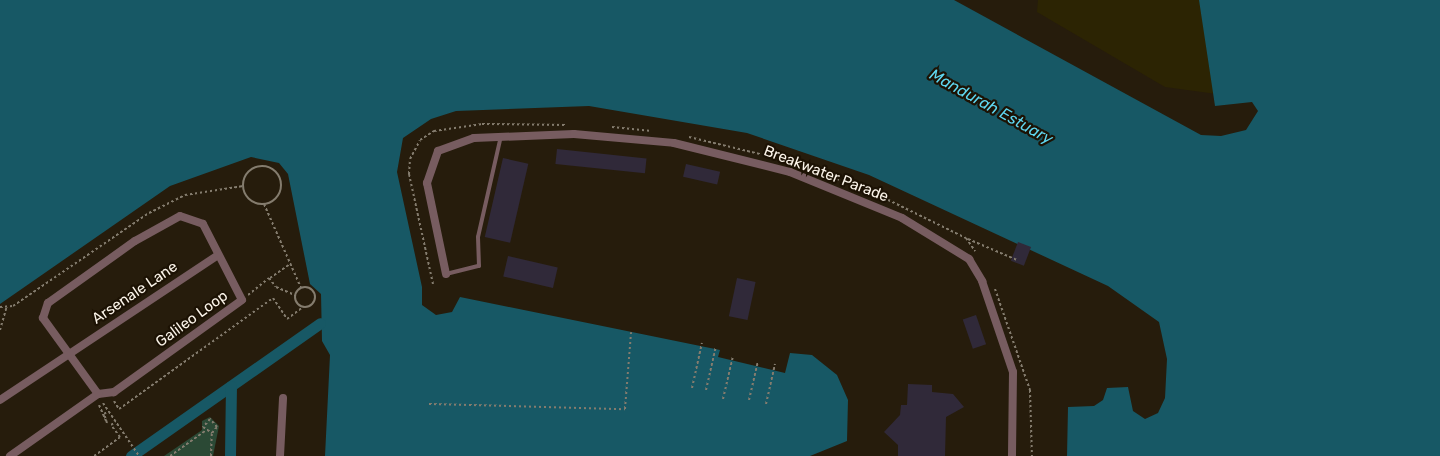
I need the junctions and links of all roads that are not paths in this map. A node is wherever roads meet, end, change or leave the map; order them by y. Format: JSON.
{"nodes":[{"id":1,"x":502,"y":134,"type":"junction"},
{"id":2,"x":218,"y":255,"type":"junction"},
{"id":3,"x":446,"y":274,"type":"joint"},
{"id":4,"x":67,"y":355,"type":"junction"},
{"id":5,"x":98,"y":394,"type":"junction"},
{"id":6,"x":283,"y":398,"type":"dead end"},
{"id":7,"x":0,"y":400,"type":"edge"},
{"id":8,"x":10,"y":456,"type":"edge"},
{"id":9,"x":280,"y":456,"type":"edge"},
{"id":10,"x":1012,"y":456,"type":"edge"}],
"edges":[{"from":1,"to":3,"type":"lane"},
{"from":1,"to":3,"type":"street","name":"Breakwater Parade"},
{"from":1,"to":10,"type":"street","name":"Breakwater Parade"},
{"from":2,"to":4,"type":"street","name":"Arsenale Lane"},
{"from":2,"to":4,"type":"street","name":"Galileo Loop"},
{"from":2,"to":5,"type":"street","name":"Galileo Loop"},
{"from":4,"to":5,"type":"street","name":"Galileo Loop"},
{"from":4,"to":7,"type":"street","name":"Arsenale Lane"},
{"from":5,"to":8,"type":"street"},
{"from":6,"to":9,"type":"street"}]}
